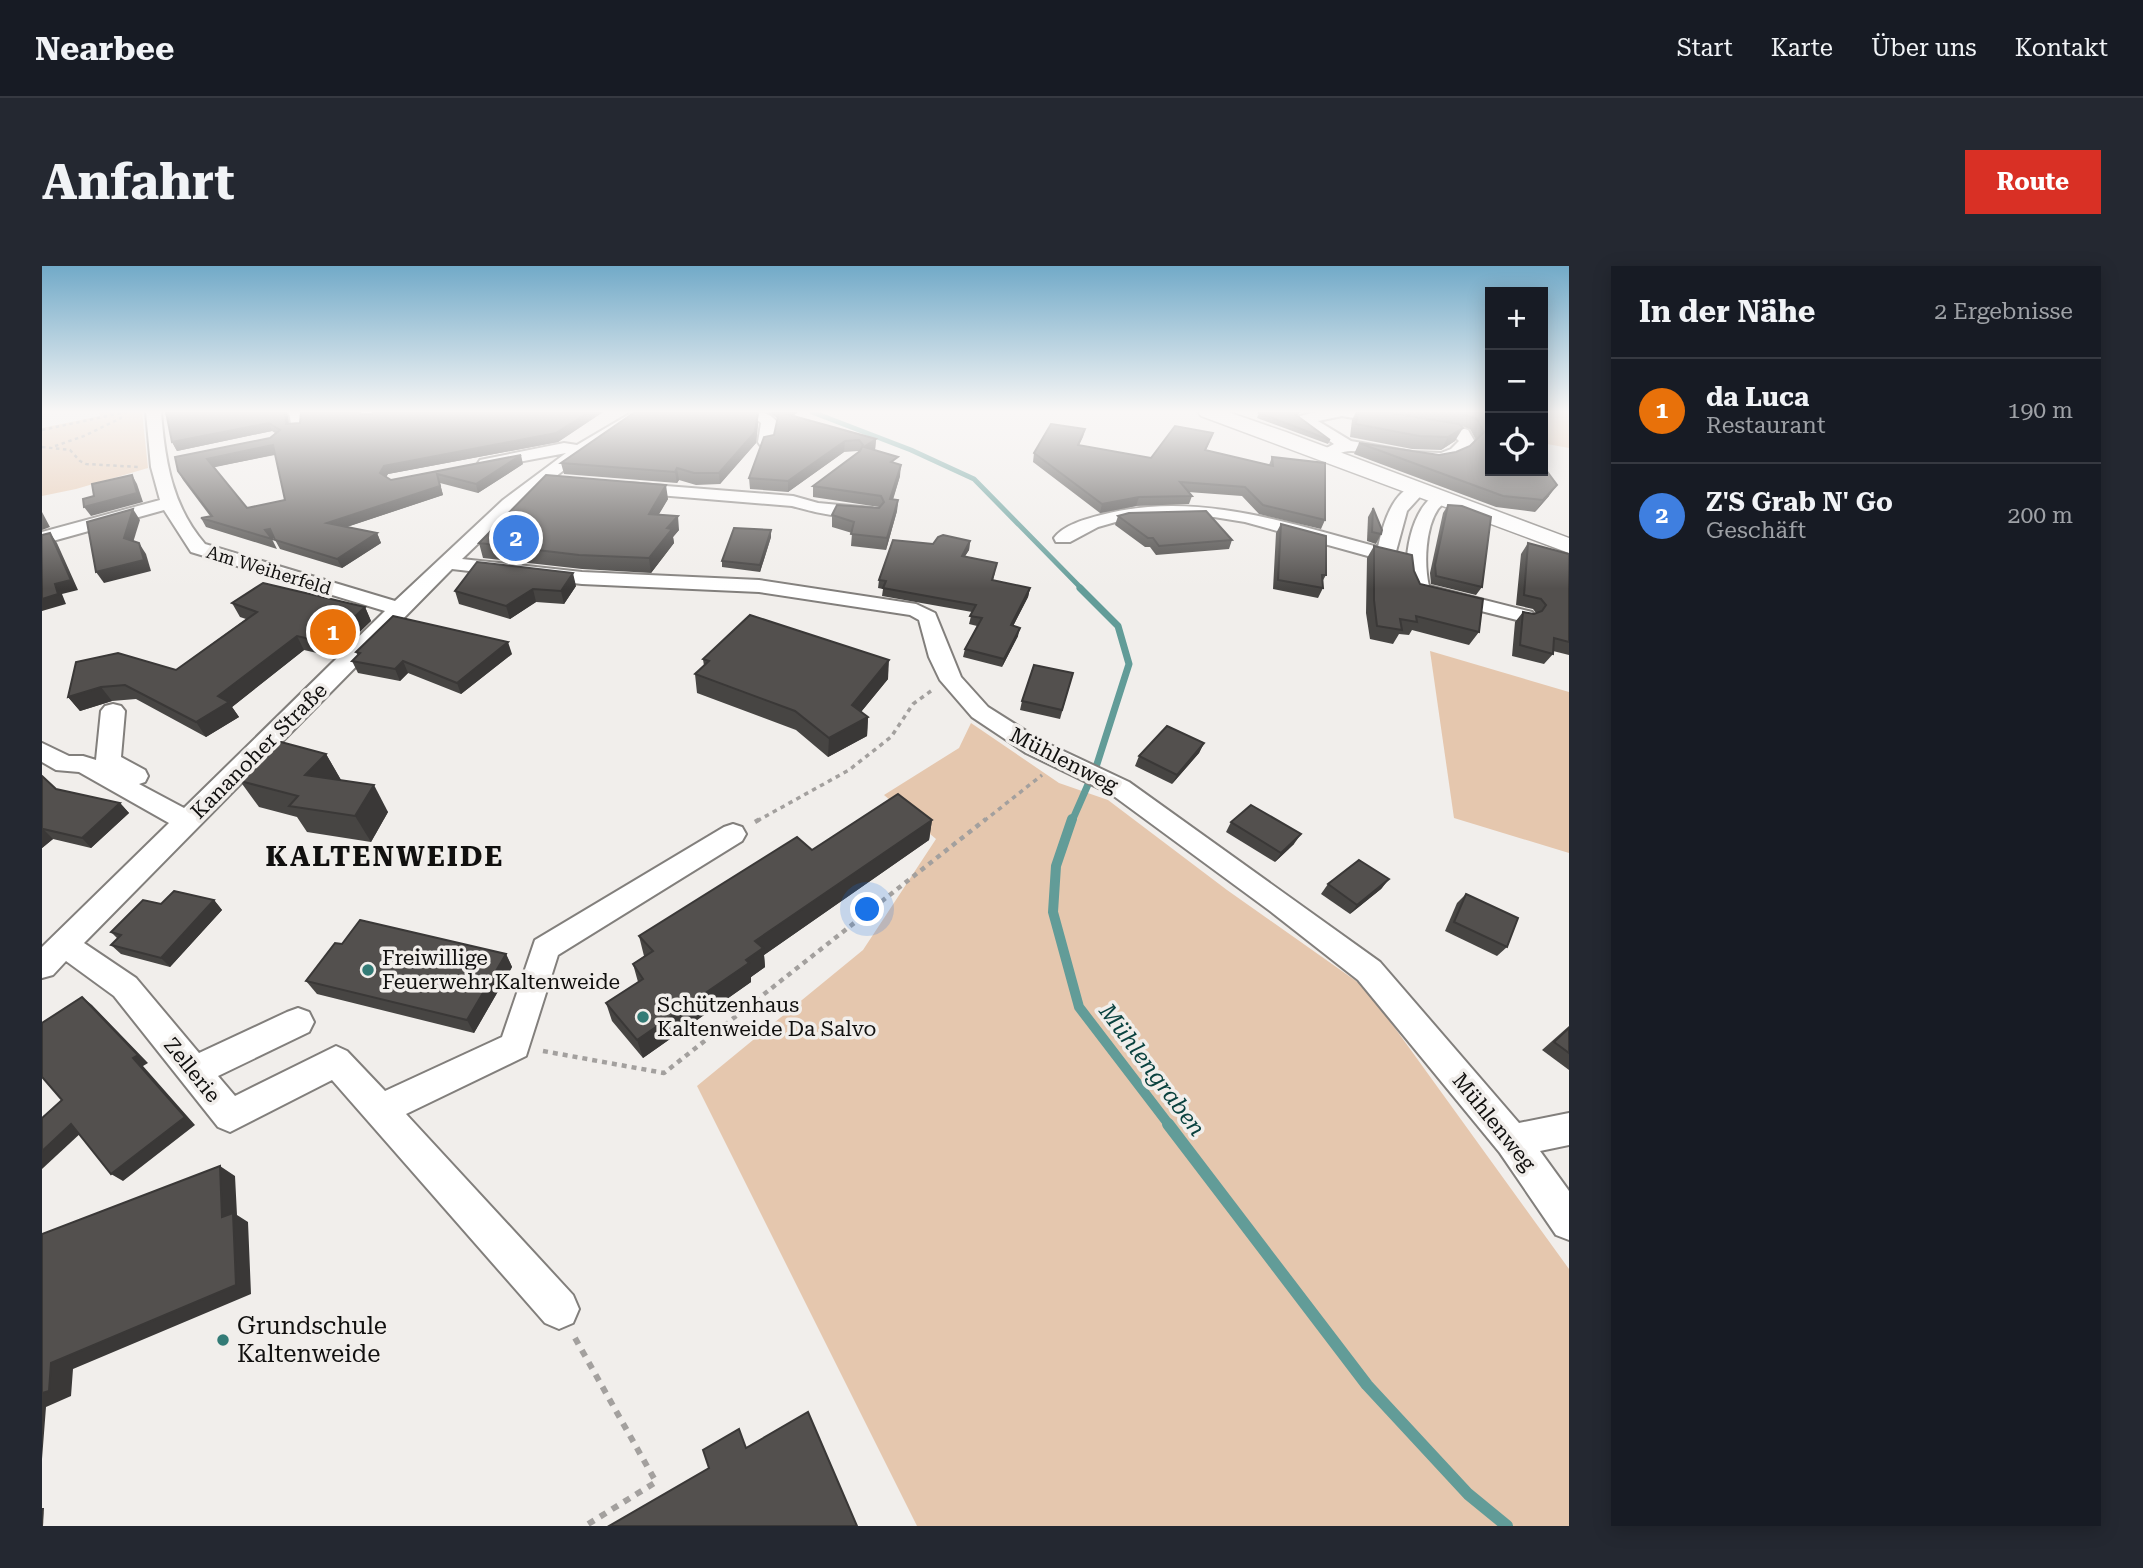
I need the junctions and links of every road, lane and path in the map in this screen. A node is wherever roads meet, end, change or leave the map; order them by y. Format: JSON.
{"nodes":[{"id":1,"x":163,"y":471,"type":"edge"},
{"id":2,"x":551,"y":471,"type":"edge"},
{"id":3,"x":1371,"y":471,"type":"edge"},
{"id":4,"x":538,"y":480,"type":"junction"},
{"id":5,"x":565,"y":482,"type":"edge"},
{"id":6,"x":606,"y":486,"type":"edge"},
{"id":7,"x":813,"y":486,"type":"edge"},
{"id":8,"x":1418,"y":489,"type":"junction"},
{"id":9,"x":1441,"y":498,"type":"junction"},
{"id":10,"x":793,"y":501,"type":"junction"},
{"id":11,"x":169,"y":503,"type":"junction"},
{"id":12,"x":872,"y":513,"type":"edge"},
{"id":13,"x":42,"y":538,"type":"edge"},
{"id":14,"x":1063,"y":538,"type":"dead end"},
{"id":15,"x":1569,"y":546,"type":"edge"},
{"id":16,"x":448,"y":563,"type":"junction"},
{"id":17,"x":400,"y":609,"type":"junction"},
{"id":18,"x":1525,"y":616,"type":"edge"},
{"id":19,"x":951,"y":680,"type":"junction"},
{"id":20,"x":113,"y":711,"type":"dead end"},
{"id":21,"x":42,"y":751,"type":"edge"},
{"id":22,"x":1081,"y":768,"type":"junction"},
{"id":23,"x":194,"y":816,"type":"junction"},
{"id":24,"x":733,"y":834,"type":"joint"},
{"id":25,"x":53,"y":956,"type":"edge"},
{"id":26,"x":298,"y":1022,"type":"dead end"},
{"id":27,"x":515,"y":1046,"type":"junction"},
{"id":28,"x":193,"y":1072,"type":"junction"},
{"id":29,"x":382,"y":1109,"type":"junction"},
{"id":30,"x":1569,"y":1129,"type":"edge"},
{"id":31,"x":1512,"y":1141,"type":"junction"},
{"id":32,"x":1569,"y":1222,"type":"edge"},
{"id":33,"x":559,"y":1310,"type":"joint"},
{"id":34,"x":585,"y":1526,"type":"edge"}],
"edges":[{"from":1,"to":11,"type":"street","name":"Am Weiherfeld"},
{"from":2,"to":4,"type":"street","name":"Kananoher Straße"},
{"from":3,"to":8,"type":"main road"},
{"from":4,"to":5,"type":"street"},
{"from":4,"to":16,"type":"street","name":"Kananoher Straße"},
{"from":6,"to":10,"type":"street"},
{"from":7,"to":10,"type":"street"},
{"from":8,"to":9,"type":"main road"},
{"from":8,"to":14,"type":"street"},
{"from":9,"to":15,"type":"main road"},
{"from":9,"to":18,"type":"street"},
{"from":10,"to":12,"type":"street"},
{"from":11,"to":13,"type":"street"},
{"from":11,"to":17,"type":"street","name":"Am Weiherfeld"},
{"from":16,"to":17,"type":"street","name":"Kananoher Straße"},
{"from":16,"to":19,"type":"street","name":"Mühlenweg"},
{"from":17,"to":23,"type":"street","name":"Kananoher Straße"},
{"from":19,"to":22,"type":"street","name":"Mühlenweg"},
{"from":19,"to":24,"type":"path"},
{"from":20,"to":23,"type":"street"},
{"from":21,"to":23,"type":"street"},
{"from":22,"to":27,"type":"path"},
{"from":22,"to":31,"type":"street","name":"Mühlenweg"},
{"from":23,"to":25,"type":"street","name":"Kananoher Straße"},
{"from":24,"to":27,"type":"street"},
{"from":25,"to":28,"type":"street","name":"Zellerie"},
{"from":26,"to":28,"type":"street"},
{"from":27,"to":29,"type":"street"},
{"from":28,"to":29,"type":"street","name":"Zellerie"},
{"from":29,"to":33,"type":"street"},
{"from":30,"to":31,"type":"street"},
{"from":31,"to":32,"type":"street","name":"Mühlenweg"},
{"from":33,"to":34,"type":"path"}]}
